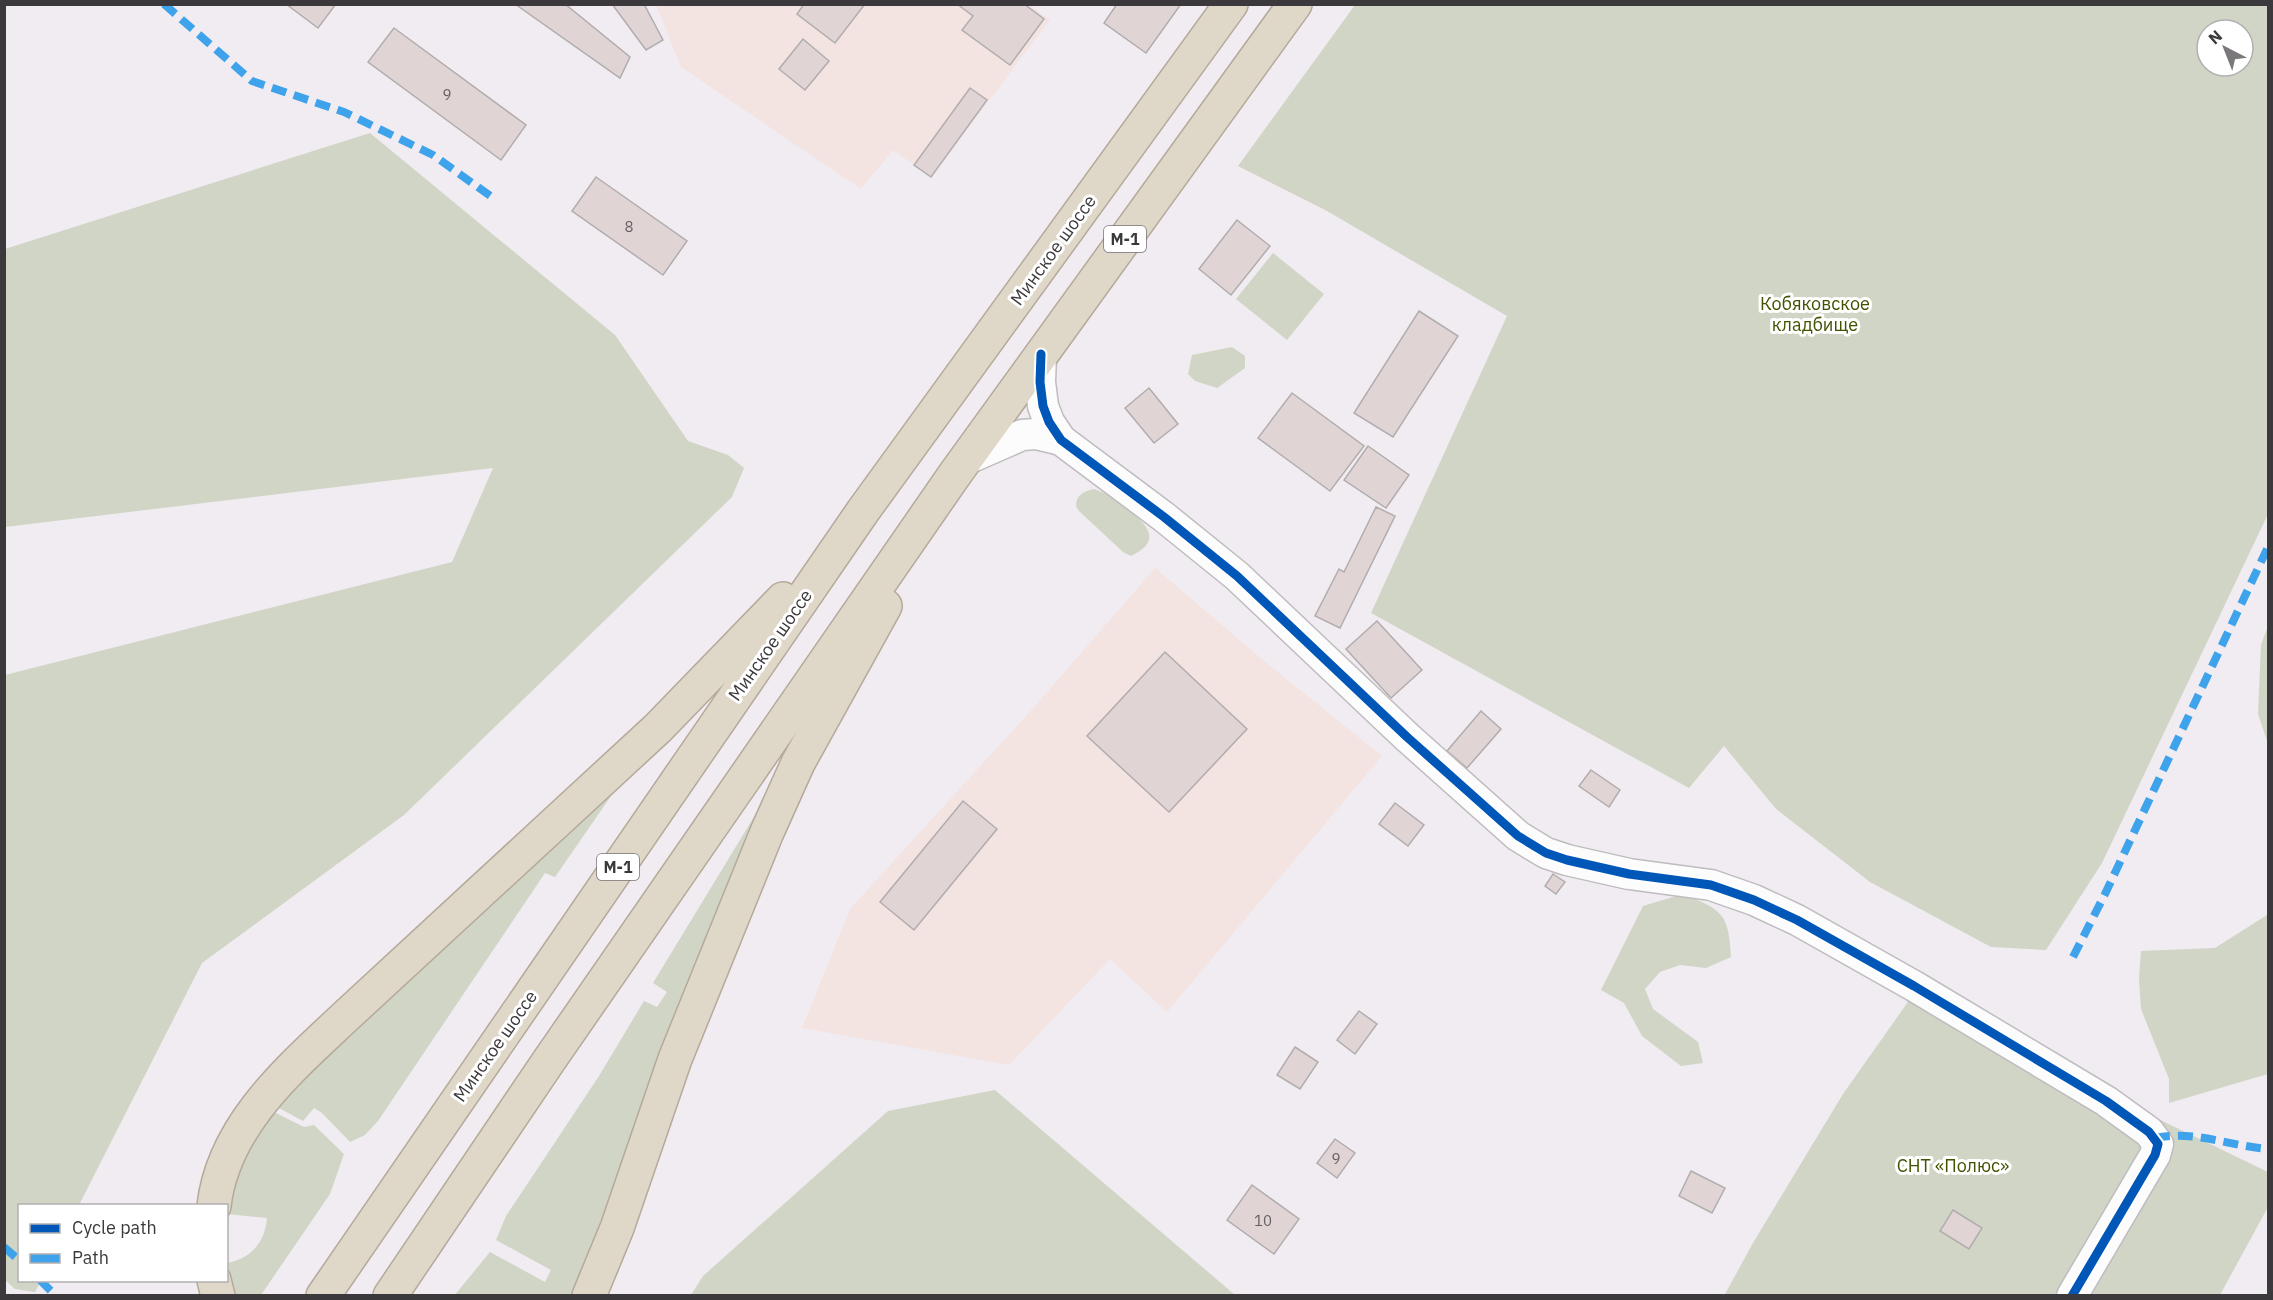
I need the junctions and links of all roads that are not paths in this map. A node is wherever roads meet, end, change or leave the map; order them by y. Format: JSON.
{"nodes":[{"id":1,"x":1231,"y":4,"type":"edge"},
{"id":2,"x":1295,"y":4,"type":"edge"},
{"id":3,"x":1041,"y":354,"type":"junction"},
{"id":4,"x":1061,"y":441,"type":"junction"},
{"id":5,"x":960,"y":467,"type":"junction"},
{"id":6,"x":863,"y":511,"type":"junction"},
{"id":7,"x":214,"y":1204,"type":"edge"},
{"id":8,"x":323,"y":1296,"type":"edge"},
{"id":9,"x":390,"y":1296,"type":"edge"},
{"id":10,"x":589,"y":1296,"type":"edge"},
{"id":11,"x":2073,"y":1296,"type":"edge"}],
"edges":[{"from":1,"to":6,"type":"highway","name":"Минское шоссе","number":"М-1"},
{"from":2,"to":3,"type":"highway","number":"М-1"},
{"from":3,"to":4,"type":"street"},
{"from":3,"to":5,"type":"highway","number":"М-1"},
{"from":4,"to":5,"type":"street"},
{"from":4,"to":11,"type":"street"},
{"from":5,"to":9,"type":"highway","number":"М-1"},
{"from":5,"to":10,"type":"highway"},
{"from":6,"to":7,"type":"highway"},
{"from":6,"to":8,"type":"highway","name":"Минское шоссе","number":"М-1"}]}
